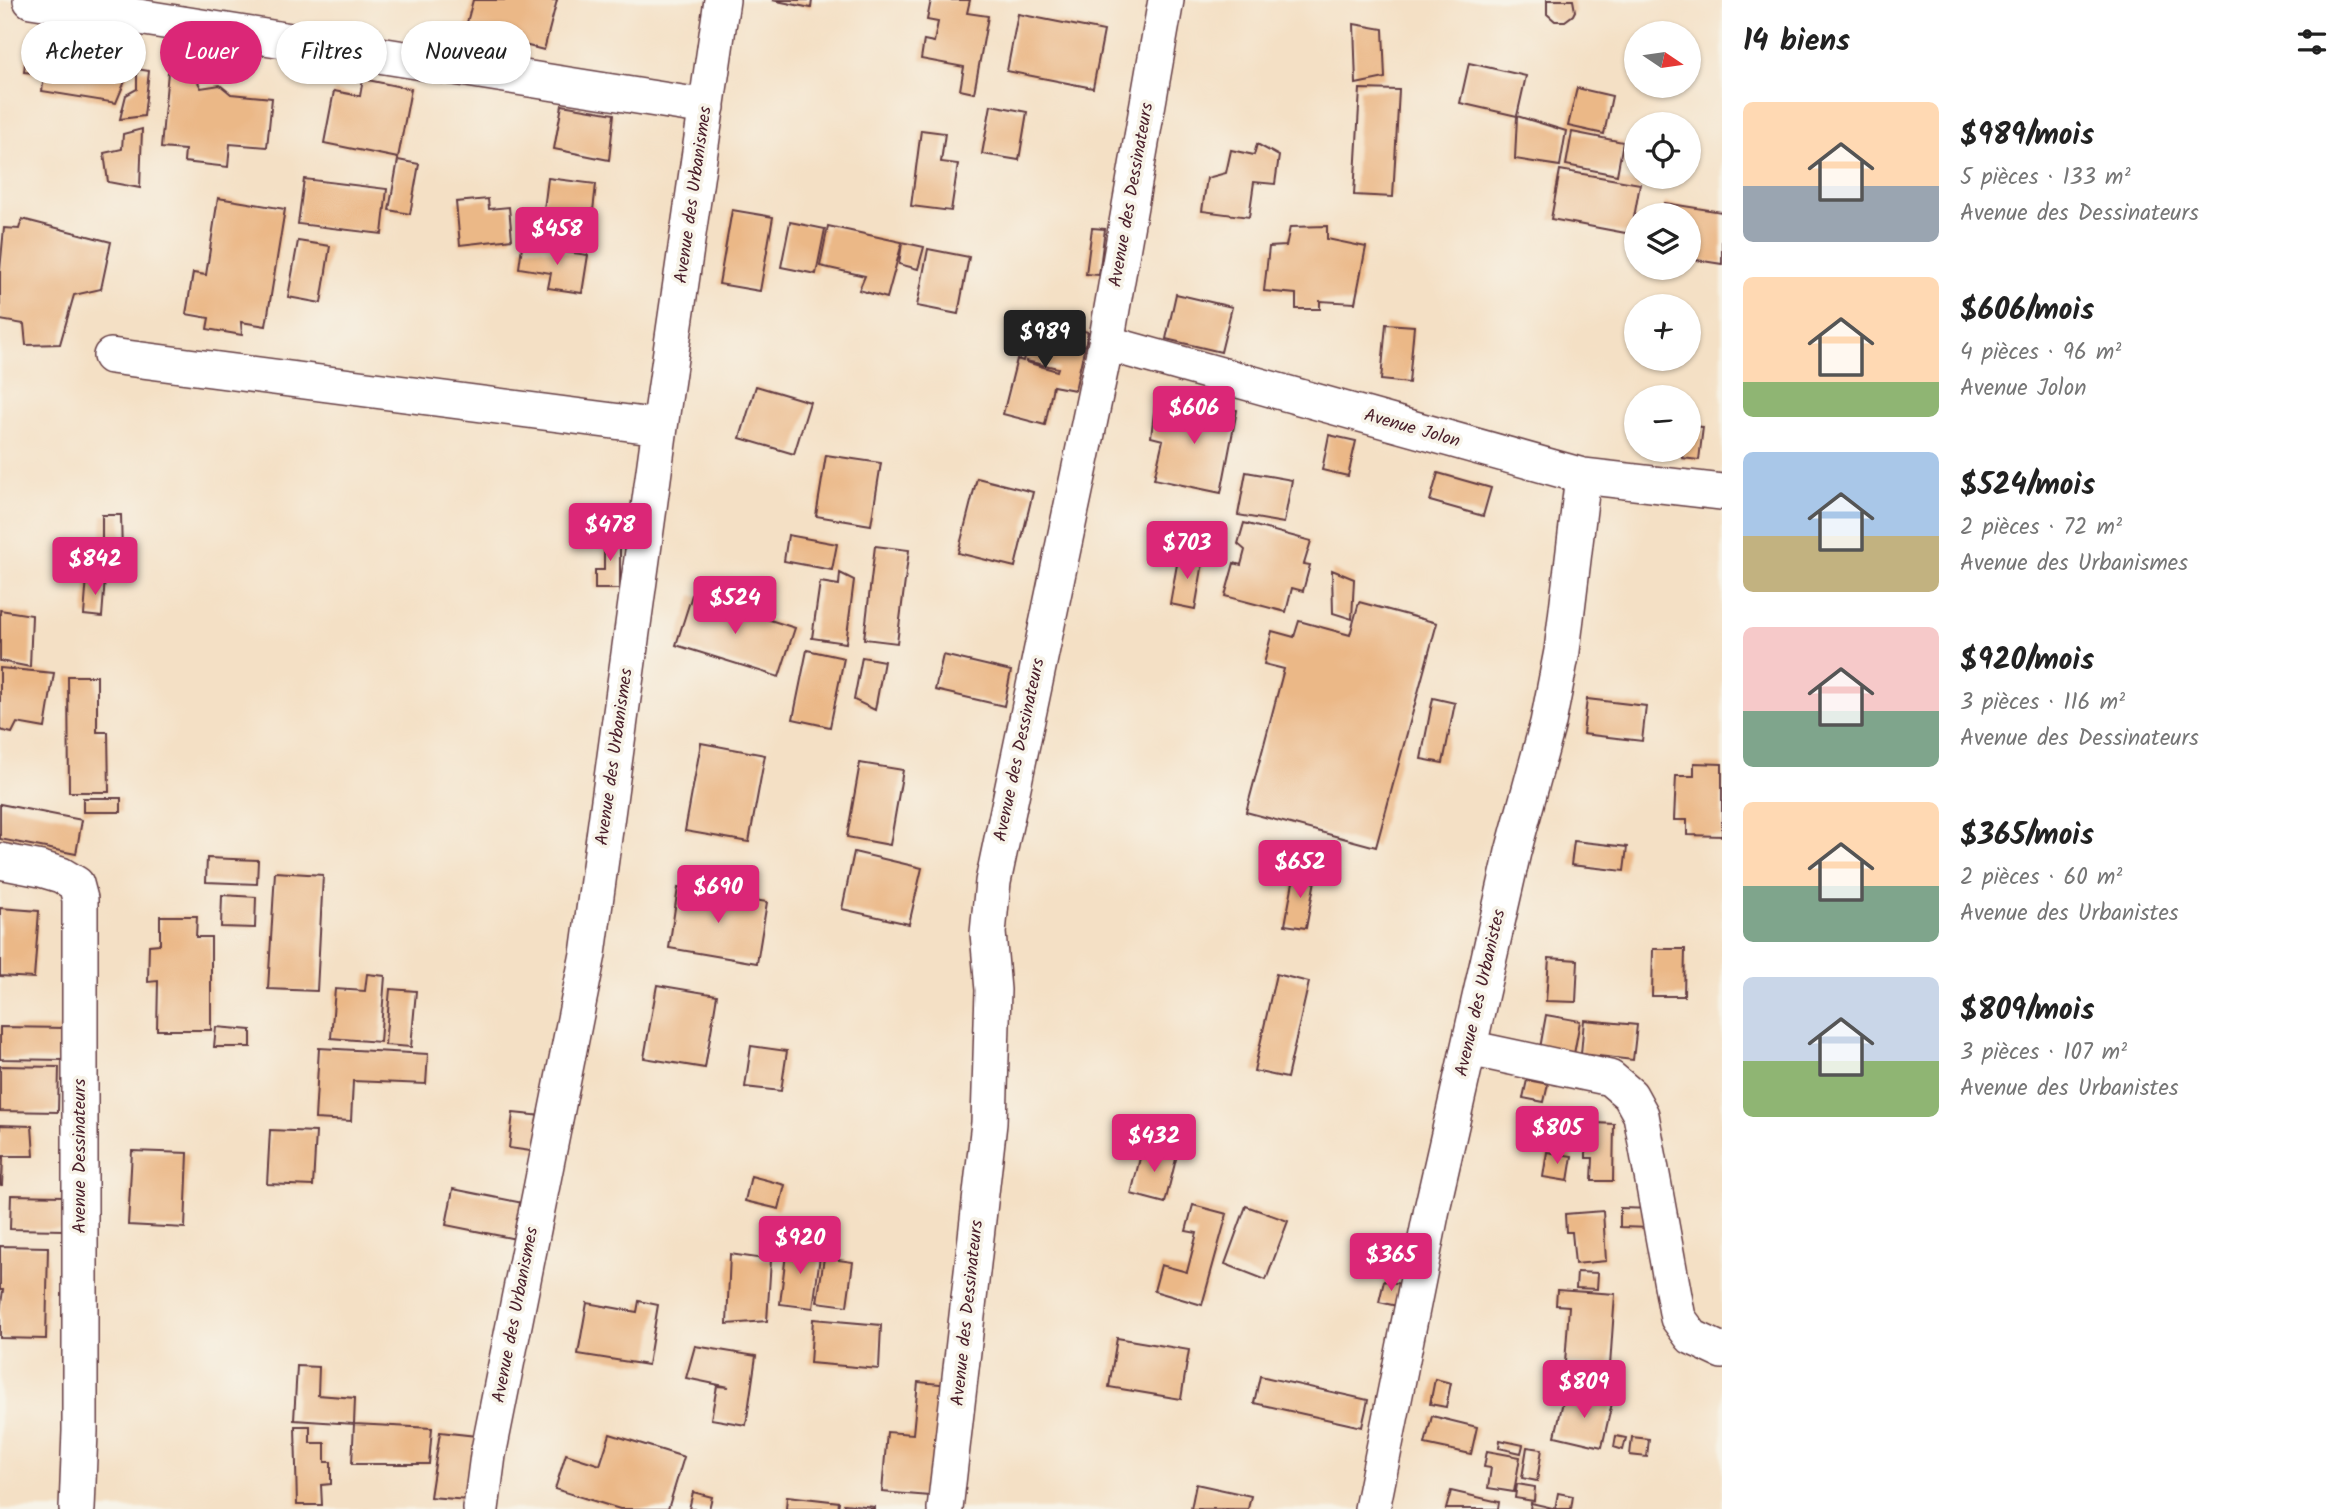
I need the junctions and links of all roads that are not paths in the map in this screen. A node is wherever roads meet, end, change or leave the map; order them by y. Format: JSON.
{"nodes":[{"id":1,"x":31,"y":0,"type":"edge"},
{"id":2,"x":722,"y":0,"type":"edge"},
{"id":3,"x":1166,"y":0,"type":"edge"},
{"id":4,"x":707,"y":107,"type":"junction"},
{"id":5,"x":1106,"y":343,"type":"junction"},
{"id":6,"x":111,"y":355,"type":"dead end"},
{"id":7,"x":660,"y":428,"type":"junction"},
{"id":8,"x":1583,"y":476,"type":"junction"},
{"id":9,"x":1722,"y":492,"type":"edge"},
{"id":10,"x":0,"y":861,"type":"edge"},
{"id":11,"x":1469,"y":1048,"type":"junction"},
{"id":12,"x":1722,"y":1351,"type":"edge"},
{"id":13,"x":77,"y":1509,"type":"edge"},
{"id":14,"x":481,"y":1509,"type":"edge"},
{"id":15,"x":945,"y":1509,"type":"edge"},
{"id":16,"x":1372,"y":1509,"type":"edge"}],
"edges":[{"from":1,"to":4,"type":"street"},
{"from":2,"to":4,"type":"street","name":"Avenue des Urbanismes"},
{"from":3,"to":5,"type":"street","name":"Avenue des Dessinateurs"},
{"from":4,"to":7,"type":"street","name":"Avenue des Urbanismes"},
{"from":5,"to":8,"type":"street","name":"Avenue Jolon"},
{"from":5,"to":15,"type":"street","name":"Avenue des Dessinateurs"},
{"from":6,"to":7,"type":"street"},
{"from":7,"to":14,"type":"street","name":"Avenue des Urbanismes"},
{"from":8,"to":9,"type":"street","name":"Avenue Jolon"},
{"from":8,"to":11,"type":"street","name":"Avenue des Urbanistes"},
{"from":10,"to":13,"type":"street","name":"Avenue Dessinateurs"},
{"from":11,"to":12,"type":"street"},
{"from":11,"to":16,"type":"street","name":"Avenue des Urbanistes"}]}
